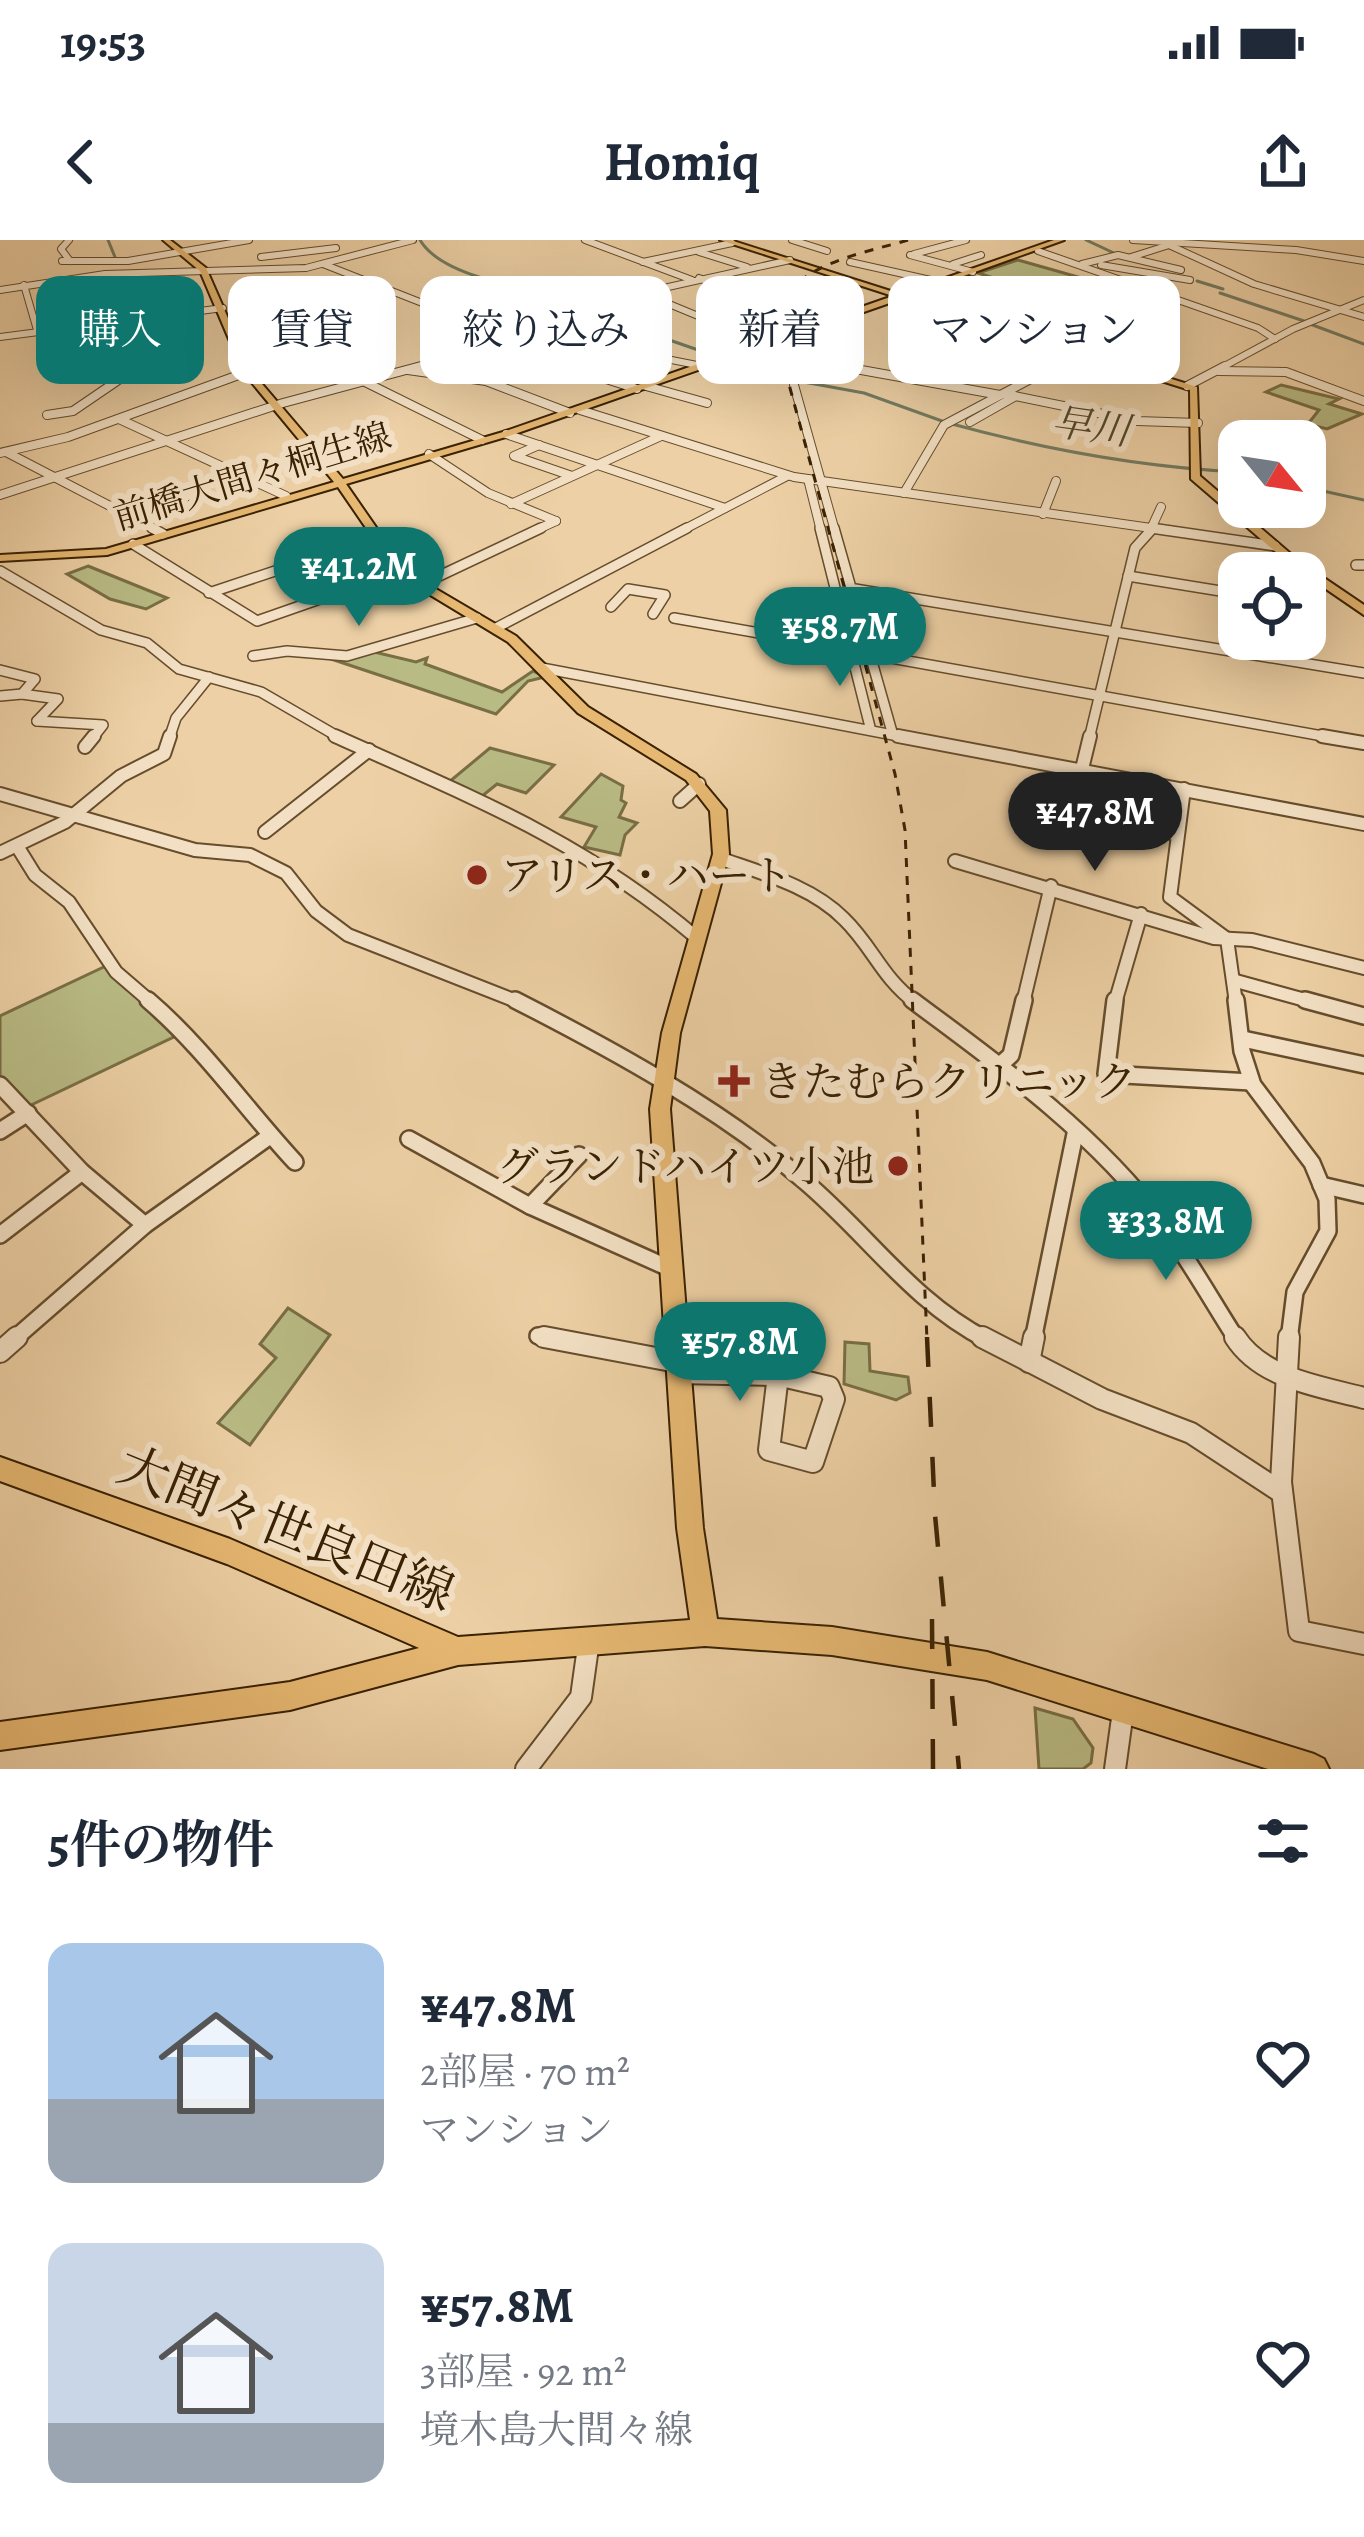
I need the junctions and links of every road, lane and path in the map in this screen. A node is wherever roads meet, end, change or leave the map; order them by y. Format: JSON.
{"nodes":[{"id":1,"x":69,"y":240,"type":"edge"},
{"id":2,"x":166,"y":240,"type":"edge"},
{"id":3,"x":247,"y":240,"type":"edge"},
{"id":4,"x":315,"y":240,"type":"edge"},
{"id":5,"x":413,"y":240,"type":"edge"},
{"id":6,"x":585,"y":240,"type":"edge"},
{"id":7,"x":791,"y":240,"type":"edge"},
{"id":8,"x":966,"y":240,"type":"edge"},
{"id":9,"x":1061,"y":240,"type":"edge"},
{"id":10,"x":1132,"y":240,"type":"edge"},
{"id":11,"x":727,"y":241,"type":"edge"},
{"id":12,"x":1194,"y":243,"type":"edge"},
{"id":13,"x":1169,"y":245,"type":"junction"},
{"id":14,"x":336,"y":248,"type":"junction"},
{"id":15,"x":182,"y":250,"type":"junction"},
{"id":16,"x":696,"y":250,"type":"junction"},
{"id":17,"x":1039,"y":250,"type":"junction"},
{"id":18,"x":827,"y":251,"type":"dead end"},
{"id":19,"x":981,"y":255,"type":"dead end"},
{"id":20,"x":154,"y":256,"type":"junction"},
{"id":21,"x":362,"y":256,"type":"junction"},
{"id":22,"x":261,"y":257,"type":"dead end"},
{"id":23,"x":1131,"y":257,"type":"junction"},
{"id":24,"x":1105,"y":258,"type":"junction"},
{"id":25,"x":790,"y":260,"type":"junction"},
{"id":26,"x":928,"y":260,"type":"junction"},
{"id":27,"x":891,"y":261,"type":"dead end"},
{"id":28,"x":643,"y":262,"type":"junction"},
{"id":29,"x":850,"y":262,"type":"dead end"},
{"id":30,"x":1090,"y":262,"type":"junction"},
{"id":31,"x":1207,"y":262,"type":"junction"},
{"id":32,"x":1364,"y":262,"type":"edge"},
{"id":33,"x":323,"y":264,"type":"junction"},
{"id":34,"x":948,"y":266,"type":"junction"},
{"id":35,"x":1077,"y":266,"type":"junction"},
{"id":36,"x":752,"y":268,"type":"junction"},
{"id":37,"x":908,"y":269,"type":"junction"},
{"id":38,"x":1181,"y":270,"type":"junction"},
{"id":39,"x":204,"y":272,"type":"junction"},
{"id":40,"x":973,"y":272,"type":"junction"},
{"id":41,"x":1151,"y":272,"type":"junction"},
{"id":42,"x":146,"y":273,"type":"junction"},
{"id":43,"x":1166,"y":274,"type":"junction"},
{"id":44,"x":347,"y":276,"type":"edge"},
{"id":45,"x":711,"y":276,"type":"edge"},
{"id":46,"x":926,"y":276,"type":"edge"},
{"id":47,"x":962,"y":276,"type":"edge"},
{"id":48,"x":696,"y":279,"type":"joint"},
{"id":49,"x":1190,"y":280,"type":"dead end"},
{"id":50,"x":24,"y":285,"type":"junction"},
{"id":51,"x":672,"y":285,"type":"edge"},
{"id":52,"x":0,"y":290,"type":"edge"},
{"id":53,"x":888,"y":294,"type":"edge"},
{"id":54,"x":1361,"y":303,"type":"edge"},
{"id":55,"x":223,"y":308,"type":"junction"},
{"id":56,"x":1340,"y":309,"type":"junction"},
{"id":57,"x":204,"y":311,"type":"edge"},
{"id":58,"x":1364,"y":316,"type":"edge"},
{"id":59,"x":228,"y":321,"type":"edge"},
{"id":60,"x":36,"y":327,"type":"edge"},
{"id":61,"x":36,"y":330,"type":"edge"},
{"id":62,"x":0,"y":337,"type":"edge"},
{"id":63,"x":1275,"y":339,"type":"junction"},
{"id":64,"x":420,"y":365,"type":"edge"},
{"id":65,"x":696,"y":368,"type":"edge"},
{"id":66,"x":407,"y":370,"type":"junction"},
{"id":67,"x":864,"y":371,"type":"edge"},
{"id":68,"x":1219,"y":371,"type":"junction"},
{"id":69,"x":396,"y":374,"type":"edge"},
{"id":70,"x":228,"y":379,"type":"edge"},
{"id":71,"x":112,"y":384,"type":"edge"},
{"id":72,"x":258,"y":384,"type":"edge"},
{"id":73,"x":358,"y":384,"type":"edge"},
{"id":74,"x":369,"y":384,"type":"edge"},
{"id":75,"x":629,"y":384,"type":"edge"},
{"id":76,"x":980,"y":384,"type":"edge"},
{"id":77,"x":1022,"y":384,"type":"edge"},
{"id":78,"x":1180,"y":384,"type":"edge"},
{"id":79,"x":794,"y":385,"type":"dead end"},
{"id":80,"x":1187,"y":386,"type":"junction"},
{"id":81,"x":642,"y":388,"type":"junction"},
{"id":82,"x":970,"y":392,"type":"junction"},
{"id":83,"x":1006,"y":395,"type":"junction"},
{"id":84,"x":1364,"y":401,"type":"edge"},
{"id":85,"x":707,"y":403,"type":"dead end"},
{"id":86,"x":276,"y":406,"type":"junction"},
{"id":87,"x":575,"y":412,"type":"junction"},
{"id":88,"x":47,"y":415,"type":"dead end"},
{"id":89,"x":119,"y":419,"type":"junction"},
{"id":90,"x":970,"y":422,"type":"dead end"},
{"id":91,"x":1198,"y":423,"type":"junction"},
{"id":92,"x":506,"y":434,"type":"junction"},
{"id":93,"x":661,"y":436,"type":"junction"},
{"id":94,"x":482,"y":440,"type":"junction"},
{"id":95,"x":167,"y":441,"type":"junction"},
{"id":96,"x":538,"y":445,"type":"junction"},
{"id":97,"x":3,"y":453,"type":"edge"},
{"id":98,"x":429,"y":454,"type":"junction"},
{"id":99,"x":598,"y":465,"type":"junction"},
{"id":100,"x":572,"y":476,"type":"junction"},
{"id":101,"x":787,"y":476,"type":"junction"},
{"id":102,"x":54,"y":477,"type":"junction"},
{"id":103,"x":808,"y":479,"type":"junction"},
{"id":104,"x":338,"y":480,"type":"junction"},
{"id":105,"x":821,"y":481,"type":"junction"},
{"id":106,"x":1056,"y":481,"type":"dead end"},
{"id":107,"x":904,"y":493,"type":"junction"},
{"id":108,"x":0,"y":495,"type":"edge"},
{"id":109,"x":188,"y":496,"type":"dead end"},
{"id":110,"x":286,"y":496,"type":"junction"},
{"id":111,"x":511,"y":504,"type":"junction"},
{"id":112,"x":1161,"y":507,"type":"dead end"},
{"id":113,"x":725,"y":508,"type":"junction"},
{"id":114,"x":1043,"y":514,"type":"junction"},
{"id":115,"x":130,"y":516,"type":"junction"},
{"id":116,"x":1152,"y":529,"type":"junction"},
{"id":117,"x":163,"y":535,"type":"junction"},
{"id":118,"x":133,"y":544,"type":"junction"},
{"id":119,"x":1275,"y":546,"type":"junction"},
{"id":120,"x":344,"y":548,"type":"dead end"},
{"id":121,"x":0,"y":558,"type":"edge"},
{"id":122,"x":300,"y":560,"type":"junction"},
{"id":123,"x":0,"y":571,"type":"edge"},
{"id":124,"x":400,"y":571,"type":"junction"},
{"id":125,"x":1127,"y":576,"type":"junction"},
{"id":126,"x":418,"y":586,"type":"junction"},
{"id":127,"x":855,"y":589,"type":"junction"},
{"id":128,"x":1218,"y":591,"type":"edge"},
{"id":129,"x":208,"y":593,"type":"junction"},
{"id":130,"x":330,"y":596,"type":"junction"},
{"id":131,"x":611,"y":607,"type":"dead end"},
{"id":132,"x":1364,"y":611,"type":"edge"},
{"id":133,"x":653,"y":614,"type":"dead end"},
{"id":134,"x":674,"y":618,"type":"dead end"},
{"id":135,"x":478,"y":619,"type":"junction"},
{"id":136,"x":496,"y":628,"type":"junction"},
{"id":137,"x":1114,"y":632,"type":"junction"},
{"id":138,"x":1218,"y":649,"type":"edge"},
{"id":139,"x":855,"y":650,"type":"junction"},
{"id":140,"x":869,"y":654,"type":"junction"},
{"id":141,"x":253,"y":656,"type":"dead end"},
{"id":142,"x":1287,"y":660,"type":"edge"},
{"id":143,"x":542,"y":668,"type":"junction"},
{"id":144,"x":0,"y":671,"type":"edge"},
{"id":145,"x":1364,"y":673,"type":"edge"},
{"id":146,"x":208,"y":677,"type":"junction"},
{"id":147,"x":22,"y":694,"type":"junction"},
{"id":148,"x":1099,"y":694,"type":"junction"},
{"id":149,"x":0,"y":696,"type":"edge"},
{"id":150,"x":870,"y":727,"type":"junction"},
{"id":151,"x":892,"y":732,"type":"junction"},
{"id":152,"x":1364,"y":743,"type":"edge"},
{"id":153,"x":86,"y":748,"type":"dead end"},
{"id":154,"x":369,"y":750,"type":"junction"},
{"id":155,"x":1082,"y":769,"type":"junction"},
{"id":156,"x":699,"y":784,"type":"junction"},
{"id":157,"x":1184,"y":789,"type":"junction"},
{"id":158,"x":0,"y":794,"type":"edge"},
{"id":159,"x":680,"y":801,"type":"dead end"},
{"id":160,"x":1088,"y":816,"type":"dead end"},
{"id":161,"x":72,"y":818,"type":"junction"},
{"id":162,"x":1364,"y":824,"type":"edge"},
{"id":163,"x":265,"y":832,"type":"dead end"},
{"id":164,"x":1176,"y":834,"type":"junction"},
{"id":165,"x":17,"y":846,"type":"junction"},
{"id":166,"x":0,"y":853,"type":"edge"},
{"id":167,"x":719,"y":858,"type":"junction"},
{"id":168,"x":955,"y":861,"type":"dead end"},
{"id":169,"x":1051,"y":886,"type":"junction"},
{"id":170,"x":1141,"y":914,"type":"junction"},
{"id":171,"x":697,"y":938,"type":"junction"},
{"id":172,"x":1227,"y":939,"type":"junction"},
{"id":173,"x":1364,"y":968,"type":"edge"},
{"id":174,"x":1236,"y":981,"type":"junction"},
{"id":175,"x":1364,"y":1016,"type":"edge"},
{"id":176,"x":1243,"y":1039,"type":"junction"},
{"id":177,"x":1000,"y":1065,"type":"junction"},
{"id":178,"x":1364,"y":1065,"type":"edge"},
{"id":179,"x":1251,"y":1082,"type":"junction"},
{"id":180,"x":662,"y":1084,"type":"junction"},
{"id":181,"x":0,"y":1085,"type":"edge"},
{"id":182,"x":28,"y":1113,"type":"junction"},
{"id":183,"x":0,"y":1131,"type":"edge"},
{"id":184,"x":1076,"y":1134,"type":"junction"},
{"id":185,"x":270,"y":1136,"type":"junction"},
{"id":186,"x":409,"y":1139,"type":"dead end"},
{"id":187,"x":579,"y":1155,"type":"dead end"},
{"id":188,"x":296,"y":1162,"type":"dead end"},
{"id":189,"x":82,"y":1172,"type":"junction"},
{"id":190,"x":1322,"y":1185,"type":"junction"},
{"id":191,"x":1364,"y":1195,"type":"edge"},
{"id":192,"x":530,"y":1206,"type":"junction"},
{"id":193,"x":146,"y":1225,"type":"junction"},
{"id":194,"x":0,"y":1235,"type":"edge"},
{"id":195,"x":671,"y":1270,"type":"junction"},
{"id":196,"x":538,"y":1336,"type":"dead end"},
{"id":197,"x":0,"y":1352,"type":"edge"},
{"id":198,"x":1028,"y":1362,"type":"junction"},
{"id":199,"x":678,"y":1367,"type":"junction"},
{"id":200,"x":778,"y":1374,"type":"junction"},
{"id":201,"x":1290,"y":1378,"type":"junction"},
{"id":202,"x":1364,"y":1398,"type":"edge"},
{"id":203,"x":0,"y":1469,"type":"edge"},
{"id":204,"x":1281,"y":1492,"type":"junction"},
{"id":205,"x":705,"y":1632,"type":"junction"},
{"id":206,"x":589,"y":1640,"type":"junction"},
{"id":207,"x":1364,"y":1644,"type":"edge"},
{"id":208,"x":458,"y":1651,"type":"junction"},
{"id":209,"x":1123,"y":1712,"type":"junction"},
{"id":210,"x":0,"y":1736,"type":"edge"},
{"id":211,"x":526,"y":1769,"type":"edge"},
{"id":212,"x":1115,"y":1769,"type":"edge"},
{"id":213,"x":1314,"y":1769,"type":"edge"}],
"edges":[{"from":1,"to":20,"type":"street"},
{"from":2,"to":15,"type":"main road"},
{"from":3,"to":15,"type":"street"},
{"from":4,"to":14,"type":"street"},
{"from":5,"to":21,"type":"street"},
{"from":6,"to":28,"type":"street"},
{"from":7,"to":18,"type":"street"},
{"from":8,"to":26,"type":"street"},
{"from":9,"to":17,"type":"main road","name":"前橋大間々桐生線"},
{"from":10,"to":13,"type":"street"},
{"from":11,"to":16,"type":"street"},
{"from":11,"to":25,"type":"main road"},
{"from":12,"to":13,"type":"street"},
{"from":12,"to":32,"type":"street"},
{"from":13,"to":23,"type":"street"},
{"from":13,"to":31,"type":"street"},
{"from":14,"to":21,"type":"street"},
{"from":14,"to":22,"type":"street"},
{"from":15,"to":20,"type":"street"},
{"from":15,"to":39,"type":"main road"},
{"from":16,"to":28,"type":"street"},
{"from":16,"to":36,"type":"street"},
{"from":17,"to":35,"type":"street"},
{"from":17,"to":40,"type":"main road","name":"前橋大間々桐生線"},
{"from":19,"to":34,"type":"street"},
{"from":20,"to":42,"type":"street"},
{"from":21,"to":33,"type":"street"},
{"from":23,"to":24,"type":"street"},
{"from":23,"to":38,"type":"street"},
{"from":24,"to":30,"type":"street"},
{"from":24,"to":41,"type":"street"},
{"from":25,"to":36,"type":"street"},
{"from":25,"to":53,"type":"main road"},
{"from":26,"to":34,"type":"street"},
{"from":26,"to":37,"type":"street"},
{"from":27,"to":37,"type":"street"},
{"from":28,"to":48,"type":"street"},
{"from":29,"to":37,"type":"street"},
{"from":30,"to":35,"type":"street"},
{"from":30,"to":41,"type":"street"},
{"from":31,"to":38,"type":"street"},
{"from":31,"to":56,"type":"street"},
{"from":33,"to":39,"type":"street"},
{"from":33,"to":44,"type":"street"},
{"from":34,"to":40,"type":"street"},
{"from":35,"to":63,"type":"street"},
{"from":36,"to":45,"type":"street"},
{"from":37,"to":46,"type":"street"},
{"from":38,"to":43,"type":"street"},
{"from":39,"to":42,"type":"street"},
{"from":39,"to":55,"type":"main road"},
{"from":40,"to":47,"type":"main road","name":"前橋大間々桐生線"},
{"from":41,"to":43,"type":"street"},
{"from":42,"to":50,"type":"street"},
{"from":43,"to":49,"type":"street"},
{"from":48,"to":51,"type":"street"},
{"from":50,"to":52,"type":"street"},
{"from":50,"to":60,"type":"street"},
{"from":54,"to":56,"type":"street"},
{"from":55,"to":57,"type":"street"},
{"from":55,"to":59,"type":"main road"},
{"from":56,"to":58,"type":"street"},
{"from":56,"to":63,"type":"street"},
{"from":61,"to":62,"type":"street"},
{"from":63,"to":68,"type":"street"},
{"from":64,"to":66,"type":"street"},
{"from":65,"to":81,"type":"main road","name":"前橋大間々桐生線"},
{"from":66,"to":69,"type":"street"},
{"from":66,"to":87,"type":"street"},
{"from":67,"to":82,"type":"street"},
{"from":68,"to":80,"type":"street"},
{"from":68,"to":84,"type":"street"},
{"from":70,"to":89,"type":"street"},
{"from":71,"to":88,"type":"street"},
{"from":72,"to":86,"type":"main road"},
{"from":73,"to":86,"type":"street"},
{"from":74,"to":94,"type":"street"},
{"from":75,"to":81,"type":"street"},
{"from":76,"to":82,"type":"street"},
{"from":77,"to":83,"type":"street"},
{"from":78,"to":80,"type":"main road"},
{"from":79,"to":105,"type":"street"},
{"from":80,"to":91,"type":"main road"},
{"from":81,"to":85,"type":"street"},
{"from":81,"to":87,"type":"main road","name":"前橋大間々桐生線"},
{"from":82,"to":83,"type":"street"},
{"from":83,"to":90,"type":"street"},
{"from":83,"to":91,"type":"street"},
{"from":83,"to":107,"type":"street"},
{"from":86,"to":95,"type":"street"},
{"from":86,"to":104,"type":"main road"},
{"from":87,"to":92,"type":"main road","name":"前橋大間々桐生線"},
{"from":87,"to":93,"type":"street"},
{"from":89,"to":95,"type":"street"},
{"from":89,"to":97,"type":"street"},
{"from":91,"to":119,"type":"main road"},
{"from":92,"to":94,"type":"main road","name":"前橋大間々桐生線"},
{"from":92,"to":96,"type":"street"},
{"from":93,"to":99,"type":"street"},
{"from":93,"to":101,"type":"street"},
{"from":94,"to":98,"type":"main road","name":"前橋大間々桐生線"},
{"from":95,"to":102,"type":"street"},
{"from":95,"to":110,"type":"street"},
{"from":96,"to":99,"type":"street"},
{"from":96,"to":100,"type":"street"},
{"from":97,"to":102,"type":"street"},
{"from":98,"to":104,"type":"main road","name":"前橋大間々桐生線"},
{"from":98,"to":111,"type":"street"},
{"from":99,"to":100,"type":"street"},
{"from":99,"to":113,"type":"street"},
{"from":100,"to":111,"type":"street"},
{"from":101,"to":103,"type":"street"},
{"from":101,"to":113,"type":"street"},
{"from":102,"to":108,"type":"street"},
{"from":102,"to":115,"type":"street"},
{"from":103,"to":105,"type":"street"},
{"from":103,"to":139,"type":"street"},
{"from":104,"to":110,"type":"main road","name":"前橋大間々桐生線"},
{"from":104,"to":124,"type":"main road"},
{"from":105,"to":107,"type":"street"},
{"from":105,"to":127,"type":"street"},
{"from":106,"to":114,"type":"street"},
{"from":107,"to":114,"type":"street"},
{"from":109,"to":115,"type":"street"},
{"from":110,"to":117,"type":"main road","name":"前橋大間々桐生線"},
{"from":111,"to":126,"type":"street"},
{"from":112,"to":116,"type":"street"},
{"from":113,"to":136,"type":"street"},
{"from":114,"to":116,"type":"street"},
{"from":115,"to":117,"type":"street"},
{"from":116,"to":119,"type":"street"},
{"from":116,"to":125,"type":"street"},
{"from":117,"to":118,"type":"main road","name":"前橋大間々桐生線"},
{"from":118,"to":121,"type":"main road","name":"前橋大間々桐生線"},
{"from":118,"to":129,"type":"street"},
{"from":119,"to":132,"type":"main road"},
{"from":120,"to":122,"type":"street"},
{"from":122,"to":129,"type":"street"},
{"from":122,"to":130,"type":"street"},
{"from":123,"to":146,"type":"street"},
{"from":124,"to":126,"type":"main road"},
{"from":124,"to":130,"type":"street"},
{"from":125,"to":128,"type":"street"},
{"from":125,"to":137,"type":"street"},
{"from":126,"to":135,"type":"main road"},
{"from":127,"to":137,"type":"street"},
{"from":127,"to":140,"type":"street"},
{"from":129,"to":130,"type":"street"},
{"from":131,"to":133,"type":"street"},
{"from":134,"to":139,"type":"street"},
{"from":135,"to":136,"type":"main road"},
{"from":135,"to":141,"type":"street"},
{"from":136,"to":143,"type":"main road"},
{"from":137,"to":138,"type":"street"},
{"from":137,"to":148,"type":"street"},
{"from":139,"to":150,"type":"street"},
{"from":140,"to":148,"type":"street"},
{"from":140,"to":151,"type":"street"},
{"from":142,"to":145,"type":"street"},
{"from":143,"to":150,"type":"street"},
{"from":143,"to":156,"type":"main road"},
{"from":144,"to":147,"type":"street"},
{"from":146,"to":154,"type":"street"},
{"from":146,"to":161,"type":"street"},
{"from":147,"to":149,"type":"street"},
{"from":147,"to":153,"type":"street"},
{"from":148,"to":152,"type":"street"},
{"from":148,"to":155,"type":"street"},
{"from":150,"to":151,"type":"street"},
{"from":151,"to":155,"type":"street"},
{"from":154,"to":163,"type":"street"},
{"from":154,"to":171,"type":"street"},
{"from":155,"to":157,"type":"street"},
{"from":156,"to":159,"type":"street"},
{"from":156,"to":167,"type":"main road"},
{"from":157,"to":162,"type":"street"},
{"from":157,"to":164,"type":"street"},
{"from":158,"to":161,"type":"street"},
{"from":160,"to":164,"type":"street"},
{"from":161,"to":165,"type":"street"},
{"from":161,"to":180,"type":"street"},
{"from":164,"to":172,"type":"street"},
{"from":165,"to":166,"type":"street"},
{"from":165,"to":185,"type":"street"},
{"from":167,"to":171,"type":"main road"},
{"from":167,"to":177,"type":"street"},
{"from":168,"to":169,"type":"street"},
{"from":169,"to":170,"type":"street"},
{"from":169,"to":177,"type":"street"},
{"from":170,"to":172,"type":"street"},
{"from":170,"to":179,"type":"street"},
{"from":171,"to":180,"type":"main road"},
{"from":172,"to":173,"type":"street"},
{"from":172,"to":174,"type":"street"},
{"from":174,"to":175,"type":"street"},
{"from":174,"to":176,"type":"street"},
{"from":176,"to":178,"type":"street"},
{"from":176,"to":179,"type":"street"},
{"from":177,"to":184,"type":"street"},
{"from":179,"to":190,"type":"street"},
{"from":180,"to":195,"type":"main road"},
{"from":180,"to":198,"type":"street"},
{"from":181,"to":182,"type":"street"},
{"from":182,"to":183,"type":"street"},
{"from":182,"to":189,"type":"street"},
{"from":184,"to":198,"type":"street"},
{"from":184,"to":201,"type":"street"},
{"from":185,"to":188,"type":"street"},
{"from":185,"to":193,"type":"street"},
{"from":186,"to":192,"type":"street"},
{"from":187,"to":192,"type":"street"},
{"from":189,"to":193,"type":"street"},
{"from":189,"to":194,"type":"street"},
{"from":190,"to":191,"type":"street"},
{"from":190,"to":201,"type":"street"},
{"from":192,"to":195,"type":"street"},
{"from":193,"to":197,"type":"street"},
{"from":195,"to":199,"type":"main road"},
{"from":196,"to":199,"type":"street"},
{"from":198,"to":204,"type":"street"},
{"from":199,"to":200,"type":"street"},
{"from":199,"to":205,"type":"main road"},
{"from":200,"to":200,"type":"street"},
{"from":201,"to":202,"type":"street"},
{"from":201,"to":204,"type":"street"},
{"from":203,"to":208,"type":"main road","name":"大間々世良田線"},
{"from":204,"to":207,"type":"street"},
{"from":205,"to":206,"type":"main road","name":"大間々世良田線"},
{"from":205,"to":209,"type":"main road","name":"大間々世良田線"},
{"from":206,"to":208,"type":"main road","name":"大間々世良田線"},
{"from":206,"to":211,"type":"street"},
{"from":208,"to":210,"type":"main road"},
{"from":209,"to":212,"type":"street"},
{"from":209,"to":213,"type":"main road","name":"大間々世良田線"}]}
